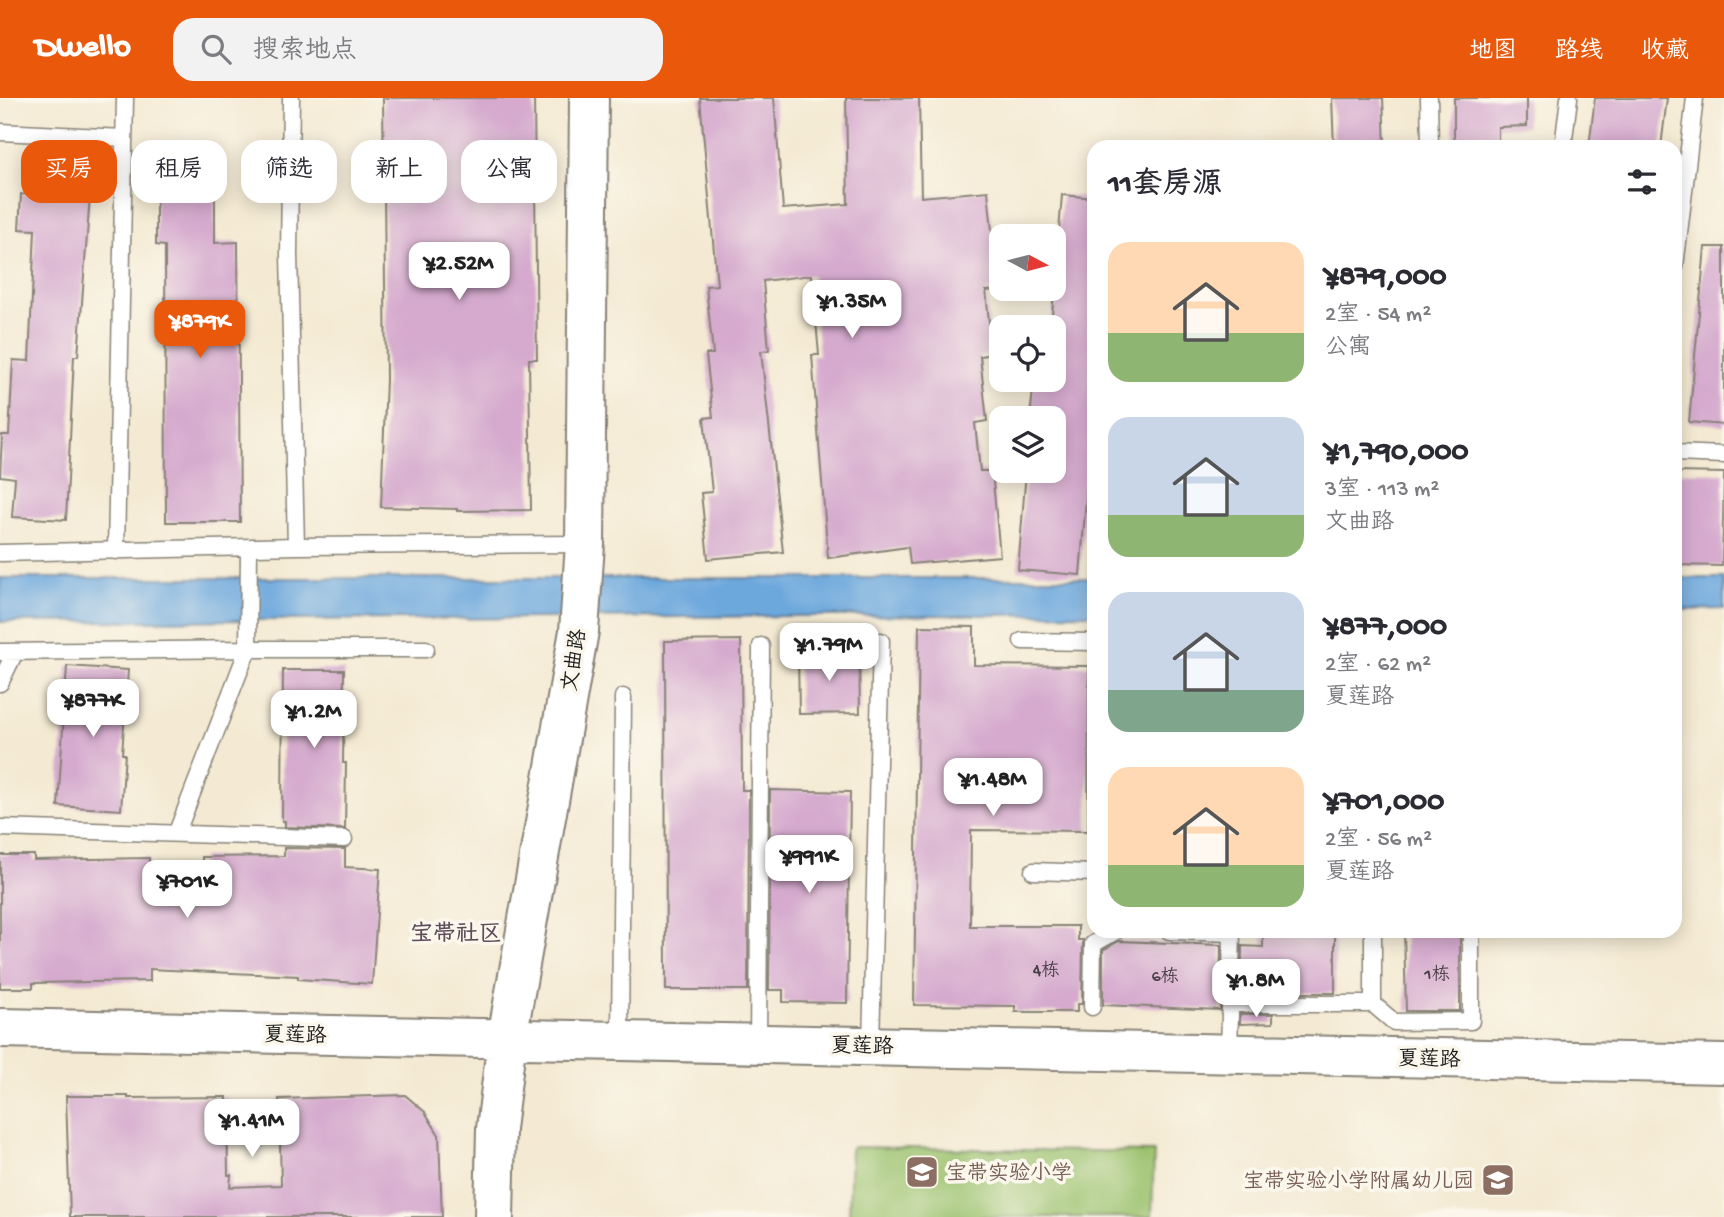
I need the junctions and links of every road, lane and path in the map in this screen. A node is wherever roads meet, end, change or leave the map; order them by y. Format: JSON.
{"nodes":[{"id":1,"x":125,"y":98,"type":"edge"},
{"id":2,"x":291,"y":98,"type":"edge"},
{"id":3,"x":589,"y":98,"type":"edge"},
{"id":4,"x":1429,"y":98,"type":"edge"},
{"id":5,"x":1569,"y":98,"type":"edge"},
{"id":6,"x":1695,"y":98,"type":"edge"},
{"id":7,"x":0,"y":132,"type":"edge"},
{"id":8,"x":124,"y":138,"type":"junction"},
{"id":9,"x":1430,"y":140,"type":"edge"},
{"id":10,"x":1564,"y":140,"type":"edge"},
{"id":11,"x":1682,"y":208,"type":"edge"},
{"id":12,"x":1682,"y":453,"type":"edge"},
{"id":13,"x":1724,"y":455,"type":"edge"},
{"id":14,"x":296,"y":546,"type":"junction"},
{"id":15,"x":249,"y":548,"type":"junction"},
{"id":16,"x":116,"y":551,"type":"junction"},
{"id":17,"x":0,"y":553,"type":"edge"},
{"id":18,"x":585,"y":554,"type":"junction"},
{"id":19,"x":881,"y":641,"type":"dead end"},
{"id":20,"x":1022,"y":641,"type":"dead end"},
{"id":21,"x":1087,"y":642,"type":"edge"},
{"id":22,"x":761,"y":646,"type":"dead end"},
{"id":23,"x":248,"y":649,"type":"junction"},
{"id":24,"x":426,"y":649,"type":"dead end"},
{"id":25,"x":8,"y":652,"type":"edge"},
{"id":26,"x":0,"y":683,"type":"edge"},
{"id":27,"x":623,"y":697,"type":"dead end"},
{"id":28,"x":0,"y":828,"type":"edge"},
{"id":29,"x":177,"y":832,"type":"junction"},
{"id":30,"x":344,"y":839,"type":"dead end"},
{"id":31,"x":1033,"y":872,"type":"dead end"},
{"id":32,"x":1087,"y":873,"type":"edge"},
{"id":33,"x":1104,"y":938,"type":"edge"},
{"id":34,"x":1232,"y":938,"type":"edge"},
{"id":35,"x":1373,"y":938,"type":"edge"},
{"id":36,"x":1471,"y":938,"type":"edge"},
{"id":37,"x":1230,"y":1004,"type":"junction"},
{"id":38,"x":1373,"y":1004,"type":"junction"},
{"id":39,"x":1092,"y":1007,"type":"dead end"},
{"id":40,"x":0,"y":1028,"type":"edge"},
{"id":41,"x":508,"y":1038,"type":"junction"},
{"id":42,"x":620,"y":1040,"type":"junction"},
{"id":43,"x":758,"y":1043,"type":"junction"},
{"id":44,"x":871,"y":1045,"type":"junction"},
{"id":45,"x":1229,"y":1054,"type":"junction"},
{"id":46,"x":1724,"y":1064,"type":"edge"},
{"id":47,"x":494,"y":1217,"type":"edge"}],
"edges":[{"from":1,"to":8,"type":"lane"},
{"from":2,"to":14,"type":"lane"},
{"from":3,"to":18,"type":"street","name":"文曲路"},
{"from":4,"to":9,"type":"lane"},
{"from":5,"to":10,"type":"lane"},
{"from":6,"to":11,"type":"lane"},
{"from":7,"to":8,"type":"lane"},
{"from":8,"to":16,"type":"lane"},
{"from":12,"to":13,"type":"lane"},
{"from":14,"to":15,"type":"lane"},
{"from":14,"to":18,"type":"lane"},
{"from":15,"to":16,"type":"lane"},
{"from":15,"to":23,"type":"lane"},
{"from":16,"to":17,"type":"lane"},
{"from":18,"to":41,"type":"street","name":"文曲路"},
{"from":19,"to":44,"type":"lane"},
{"from":20,"to":21,"type":"lane"},
{"from":22,"to":43,"type":"lane"},
{"from":23,"to":24,"type":"lane"},
{"from":23,"to":25,"type":"lane"},
{"from":23,"to":29,"type":"lane"},
{"from":25,"to":26,"type":"lane"},
{"from":27,"to":42,"type":"lane"},
{"from":28,"to":29,"type":"lane"},
{"from":29,"to":30,"type":"lane"},
{"from":31,"to":32,"type":"lane"},
{"from":33,"to":39,"type":"lane"},
{"from":34,"to":37,"type":"lane"},
{"from":35,"to":38,"type":"lane"},
{"from":36,"to":38,"type":"lane"},
{"from":37,"to":38,"type":"lane"},
{"from":37,"to":45,"type":"lane"},
{"from":40,"to":41,"type":"street","name":"夏莲路"},
{"from":41,"to":42,"type":"street","name":"夏莲路"},
{"from":41,"to":47,"type":"street","name":"文曲路"},
{"from":42,"to":43,"type":"street","name":"夏莲路"},
{"from":43,"to":44,"type":"street","name":"夏莲路"},
{"from":44,"to":45,"type":"street","name":"夏莲路"},
{"from":45,"to":46,"type":"street","name":"夏莲路"}]}
